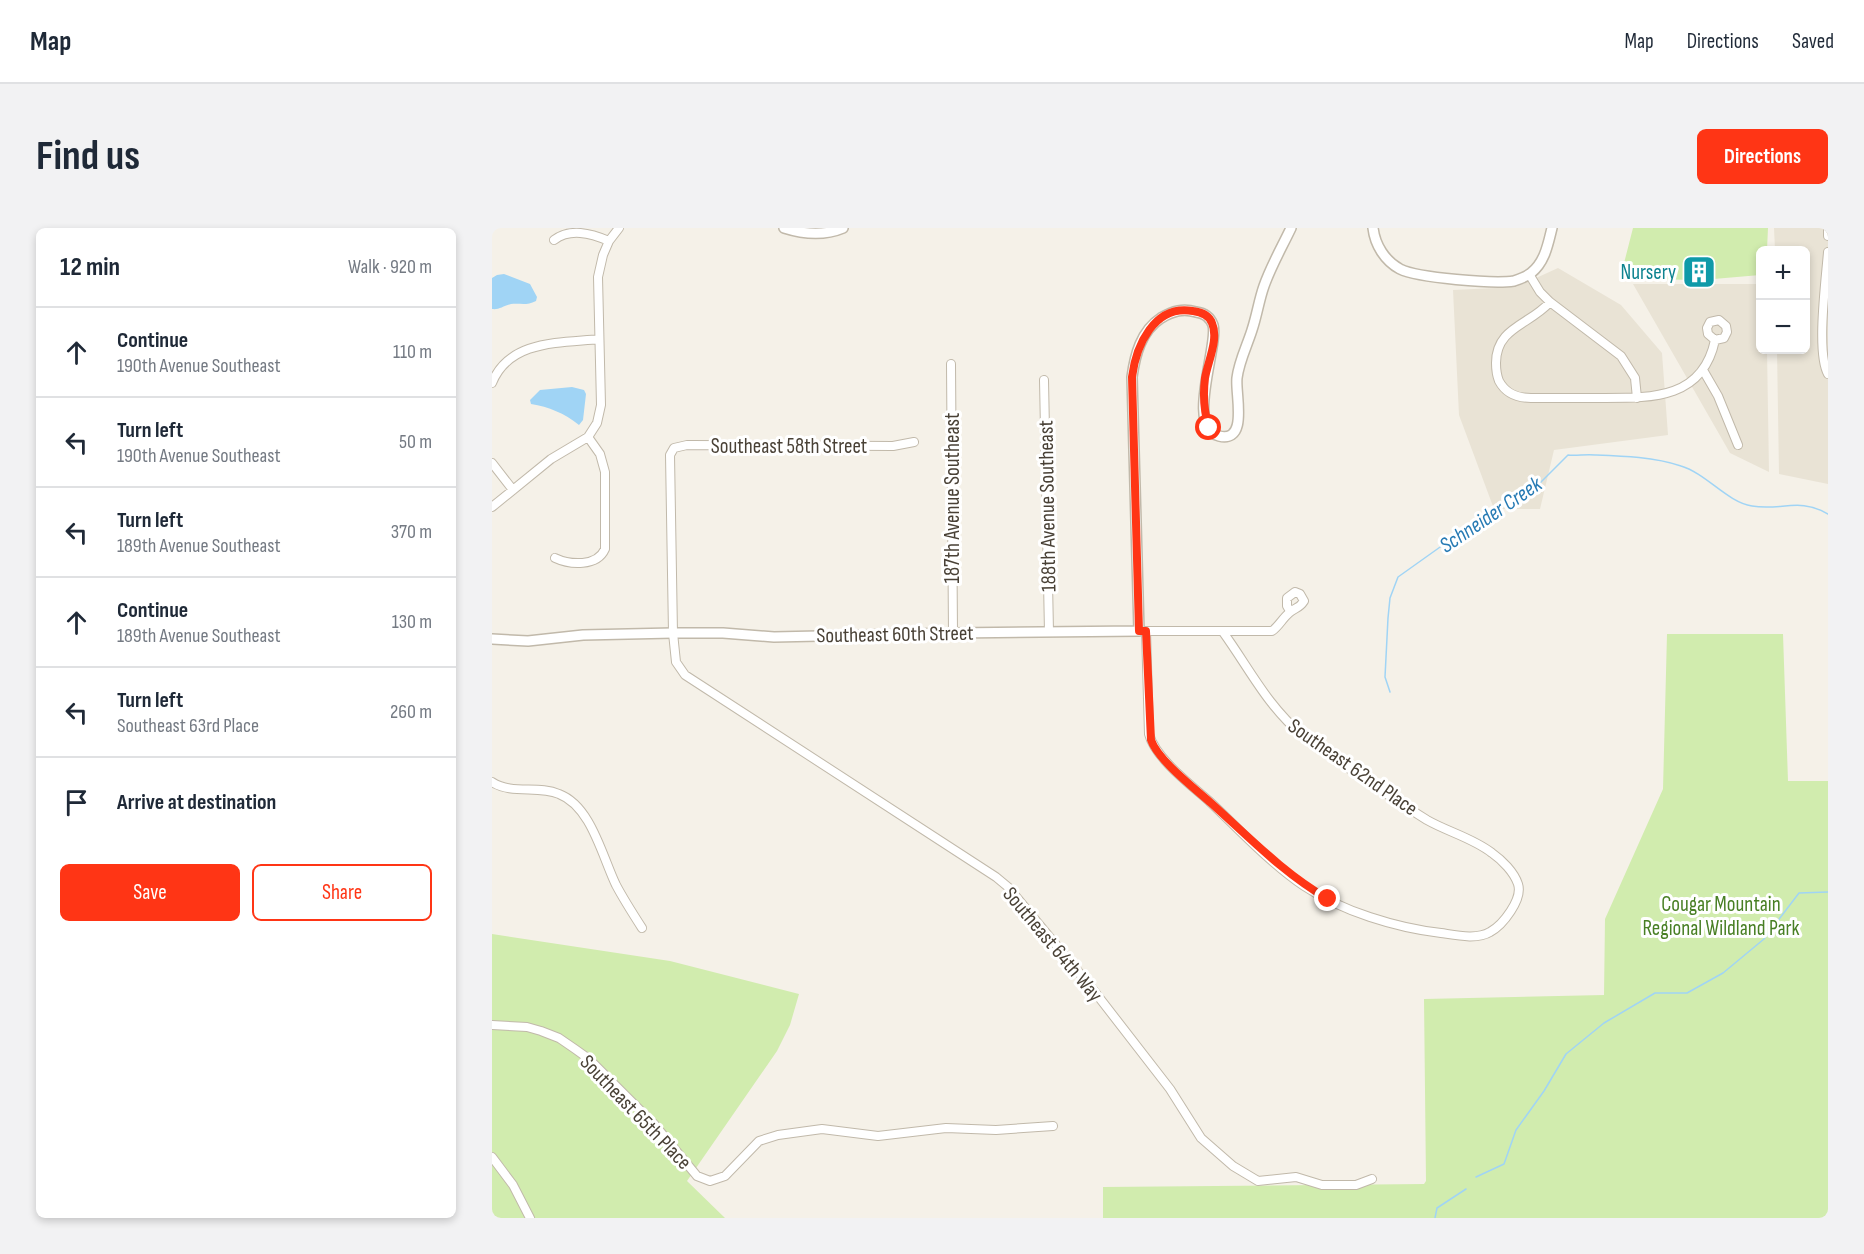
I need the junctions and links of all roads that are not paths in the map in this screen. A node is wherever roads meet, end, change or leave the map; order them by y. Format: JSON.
{"nodes":[{"id":1,"x":619,"y":228,"type":"edge"},
{"id":2,"x":784,"y":228,"type":"edge"},
{"id":3,"x":843,"y":228,"type":"edge"},
{"id":4,"x":1291,"y":228,"type":"edge"},
{"id":5,"x":1373,"y":228,"type":"edge"},
{"id":6,"x":1552,"y":228,"type":"edge"},
{"id":7,"x":1828,"y":228,"type":"edge"},
{"id":8,"x":1828,"y":236,"type":"edge"},
{"id":9,"x":554,"y":240,"type":"dead end"},
{"id":10,"x":609,"y":241,"type":"junction"},
{"id":11,"x":1828,"y":252,"type":"edge"},
{"id":12,"x":1529,"y":274,"type":"junction"},
{"id":13,"x":1550,"y":302,"type":"junction"},
{"id":14,"x":599,"y":339,"type":"junction"},
{"id":15,"x":1715,"y":340,"type":"dead end"},
{"id":16,"x":951,"y":364,"type":"dead end"},
{"id":17,"x":1703,"y":370,"type":"junction"},
{"id":18,"x":1828,"y":374,"type":"edge"},
{"id":19,"x":1044,"y":380,"type":"dead end"},
{"id":20,"x":492,"y":383,"type":"edge"},
{"id":21,"x":1637,"y":398,"type":"junction"},
{"id":22,"x":588,"y":437,"type":"junction"},
{"id":23,"x":914,"y":442,"type":"dead end"},
{"id":24,"x":1738,"y":445,"type":"dead end"},
{"id":25,"x":670,"y":455,"type":"joint"},
{"id":26,"x":492,"y":463,"type":"edge"},
{"id":27,"x":513,"y":490,"type":"junction"},
{"id":28,"x":492,"y":507,"type":"edge"},
{"id":29,"x":555,"y":558,"type":"dead end"},
{"id":30,"x":1290,"y":611,"type":"dead end"},
{"id":31,"x":1142,"y":631,"type":"junction"},
{"id":32,"x":1049,"y":632,"type":"junction"},
{"id":33,"x":1223,"y":632,"type":"junction"},
{"id":34,"x":673,"y":633,"type":"junction"},
{"id":35,"x":953,"y":633,"type":"junction"},
{"id":36,"x":492,"y":639,"type":"edge"},
{"id":37,"x":492,"y":782,"type":"edge"},
{"id":38,"x":642,"y":928,"type":"dead end"},
{"id":39,"x":492,"y":1025,"type":"edge"},
{"id":40,"x":1053,"y":1125,"type":"dead end"},
{"id":41,"x":492,"y":1157,"type":"edge"},
{"id":42,"x":1372,"y":1179,"type":"dead end"},
{"id":43,"x":530,"y":1218,"type":"edge"}],
"edges":[{"from":1,"to":10,"type":"street"},
{"from":2,"to":3,"type":"street"},
{"from":4,"to":31,"type":"street"},
{"from":5,"to":12,"type":"street"},
{"from":6,"to":12,"type":"street"},
{"from":7,"to":8,"type":"street"},
{"from":9,"to":10,"type":"street"},
{"from":10,"to":14,"type":"street"},
{"from":11,"to":18,"type":"street"},
{"from":12,"to":13,"type":"street"},
{"from":13,"to":21,"type":"street"},
{"from":13,"to":21,"type":"street"},
{"from":14,"to":20,"type":"street"},
{"from":14,"to":22,"type":"street"},
{"from":15,"to":17,"type":"street"},
{"from":16,"to":35,"type":"street","name":"187th Avenue Southeast"},
{"from":17,"to":21,"type":"street"},
{"from":17,"to":24,"type":"street"},
{"from":19,"to":32,"type":"street","name":"188th Avenue Southeast"},
{"from":22,"to":27,"type":"street"},
{"from":22,"to":29,"type":"street"},
{"from":23,"to":25,"type":"street","name":"Southeast 58th Street"},
{"from":25,"to":34,"type":"street","name":"Southeast 64th Way"},
{"from":26,"to":27,"type":"street"},
{"from":27,"to":28,"type":"street"},
{"from":30,"to":33,"type":"street","name":"Southeast 60th Street"},
{"from":31,"to":32,"type":"street","name":"Southeast 60th Street"},
{"from":31,"to":33,"type":"street","name":"Southeast 60th Street"},
{"from":31,"to":33,"type":"street","name":"Southeast 62nd Place"},
{"from":32,"to":35,"type":"street","name":"Southeast 60th Street"},
{"from":34,"to":35,"type":"street","name":"Southeast 60th Street"},
{"from":34,"to":36,"type":"street","name":"Southeast 60th Street"},
{"from":34,"to":42,"type":"street","name":"Southeast 64th Way"},
{"from":37,"to":38,"type":"street"},
{"from":39,"to":40,"type":"street","name":"Southeast 65th Place"},
{"from":41,"to":43,"type":"street"}]}
